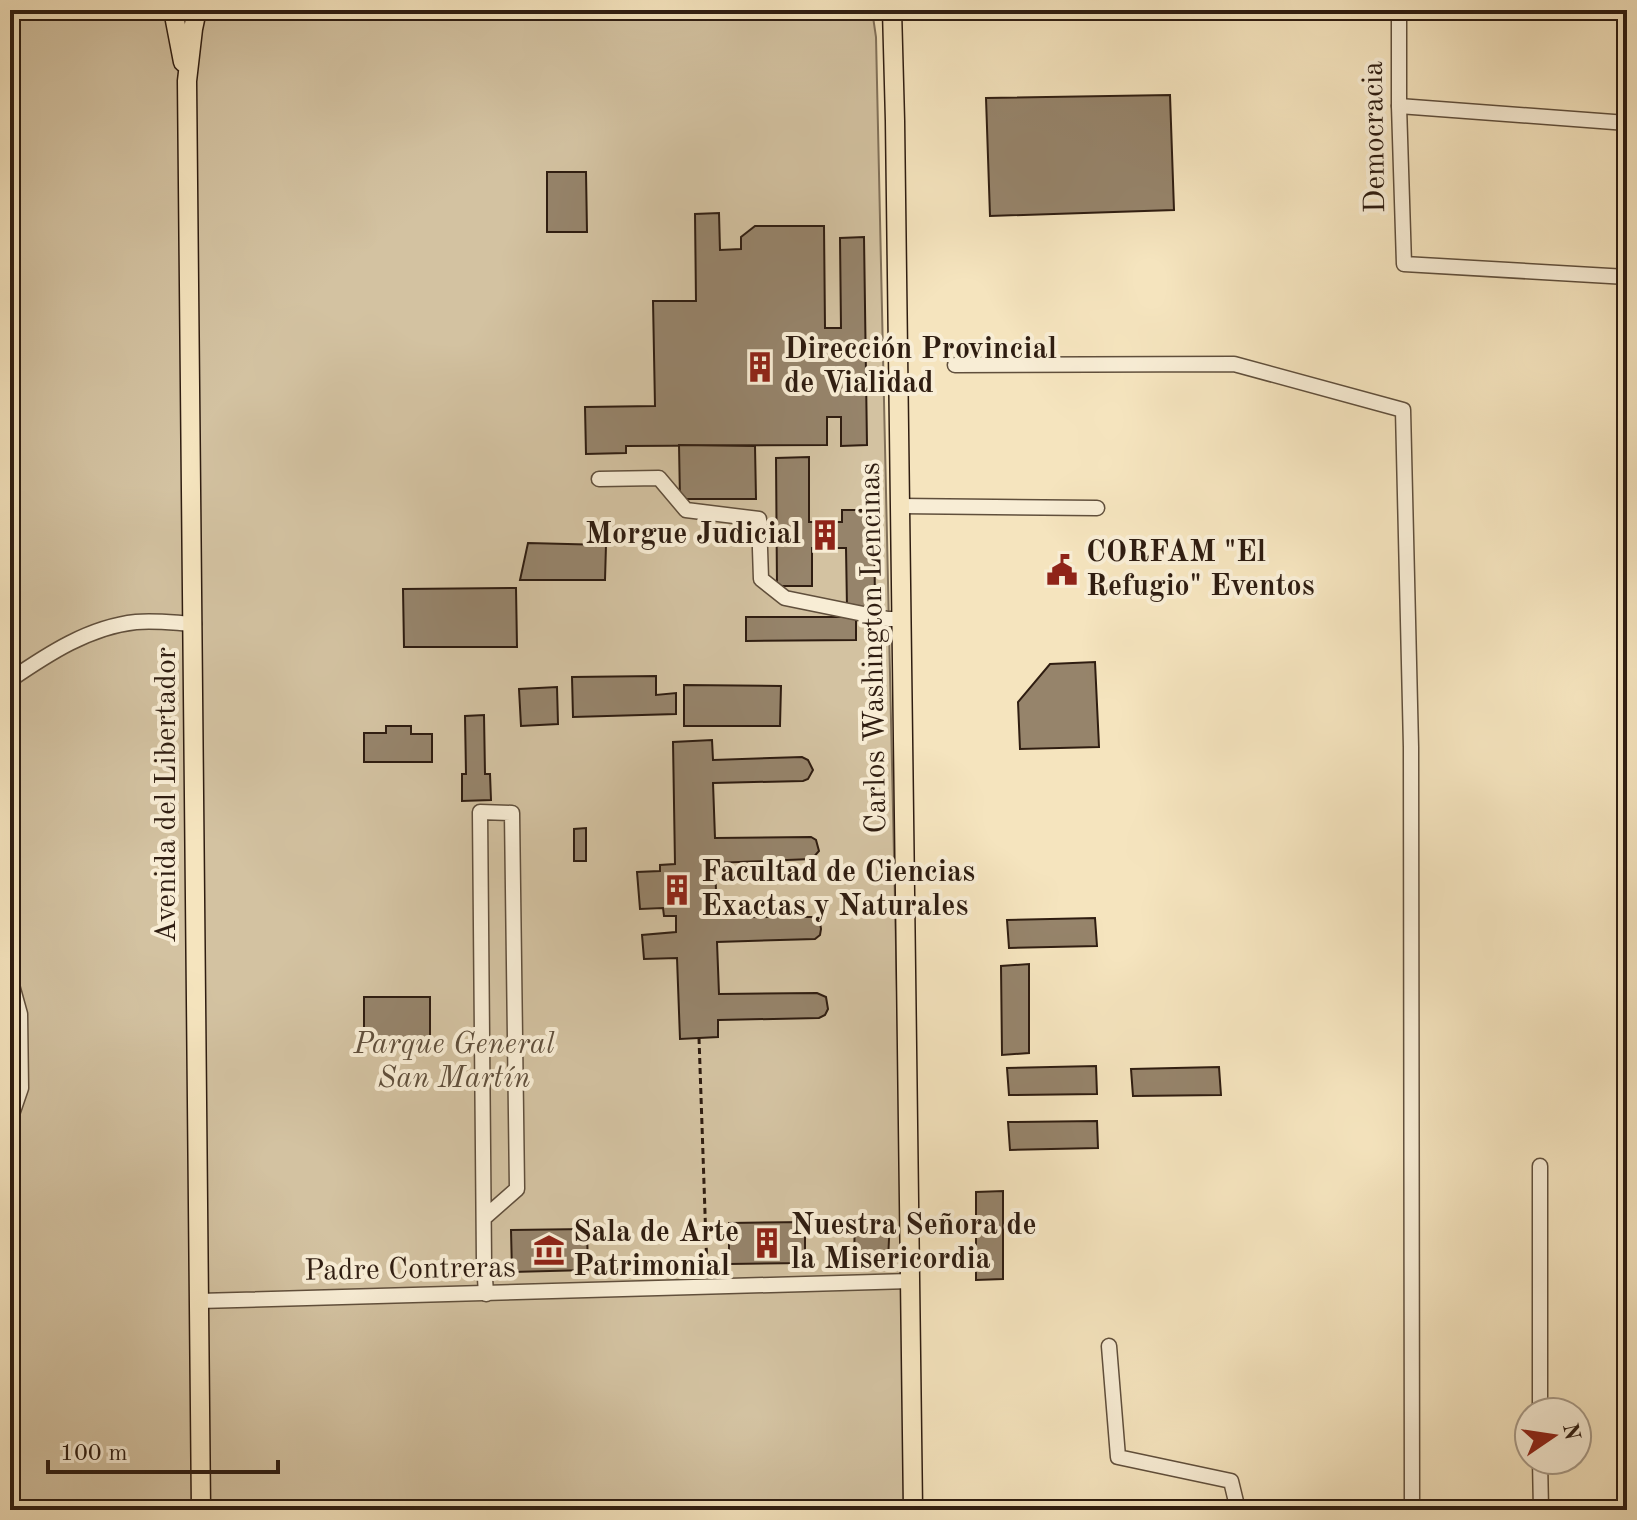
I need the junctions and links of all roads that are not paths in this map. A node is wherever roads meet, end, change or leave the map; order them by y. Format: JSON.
{"nodes":[{"id":1,"x":173,"y":10,"type":"edge"},
{"id":2,"x":197,"y":10,"type":"edge"},
{"id":3,"x":882,"y":10,"type":"edge"},
{"id":4,"x":892,"y":10,"type":"edge"},
{"id":5,"x":1399,"y":10,"type":"edge"},
{"id":6,"x":187,"y":81,"type":"junction"},
{"id":7,"x":1399,"y":106,"type":"junction"},
{"id":8,"x":895,"y":121,"type":"junction"},
{"id":9,"x":1627,"y":123,"type":"edge"},
{"id":10,"x":1627,"y":277,"type":"edge"},
{"id":11,"x":955,"y":365,"type":"dead end"},
{"id":12,"x":599,"y":479,"type":"dead end"},
{"id":13,"x":900,"y":506,"type":"junction"},
{"id":14,"x":1097,"y":508,"type":"dead end"},
{"id":15,"x":901,"y":619,"type":"junction"},
{"id":16,"x":194,"y":624,"type":"junction"},
{"id":17,"x":10,"y":680,"type":"edge"},
{"id":18,"x":10,"y":978,"type":"edge"},
{"id":19,"x":10,"y":1120,"type":"edge"},
{"id":20,"x":1540,"y":1166,"type":"dead end"},
{"id":21,"x":484,"y":1218,"type":"junction"},
{"id":22,"x":910,"y":1281,"type":"junction"},
{"id":23,"x":486,"y":1294,"type":"junction"},
{"id":24,"x":199,"y":1301,"type":"junction"},
{"id":25,"x":1109,"y":1346,"type":"dead end"},
{"id":26,"x":1540,"y":1396,"type":"edge"},
{"id":27,"x":1540,"y":1476,"type":"edge"},
{"id":28,"x":201,"y":1510,"type":"edge"},
{"id":29,"x":913,"y":1510,"type":"edge"},
{"id":30,"x":1238,"y":1510,"type":"edge"},
{"id":31,"x":1412,"y":1510,"type":"edge"},
{"id":32,"x":1541,"y":1510,"type":"edge"}],
"edges":[{"from":1,"to":6,"type":"main road","name":"Avenida del Libertador"},
{"from":2,"to":6,"type":"main road","name":"Avenida del Libertador"},
{"from":3,"to":8,"type":"main road","name":"Carlos Washington Lencinas"},
{"from":4,"to":8,"type":"main road","name":"Carlos Washington Lencinas"},
{"from":5,"to":7,"type":"street","name":"Democracia"},
{"from":6,"to":16,"type":"main road","name":"Avenida del Libertador"},
{"from":7,"to":9,"type":"street"},
{"from":7,"to":10,"type":"street","name":"Democracia"},
{"from":8,"to":13,"type":"main road","name":"Carlos Washington Lencinas"},
{"from":11,"to":31,"type":"street"},
{"from":12,"to":15,"type":"street"},
{"from":13,"to":14,"type":"street"},
{"from":13,"to":15,"type":"main road","name":"Carlos Washington Lencinas"},
{"from":15,"to":22,"type":"main road","name":"Carlos Washington Lencinas"},
{"from":16,"to":17,"type":"street"},
{"from":16,"to":24,"type":"main road","name":"Avenida del Libertador"},
{"from":18,"to":19,"type":"street"},
{"from":20,"to":26,"type":"street"},
{"from":21,"to":21,"type":"street"},
{"from":21,"to":23,"type":"street"},
{"from":22,"to":23,"type":"street","name":"Padre Contreras"},
{"from":22,"to":29,"type":"main road","name":"Carlos Washington Lencinas"},
{"from":23,"to":24,"type":"street","name":"Padre Contreras"},
{"from":24,"to":28,"type":"main road","name":"Avenida del Libertador"},
{"from":25,"to":30,"type":"street"},
{"from":27,"to":32,"type":"street"}]}
